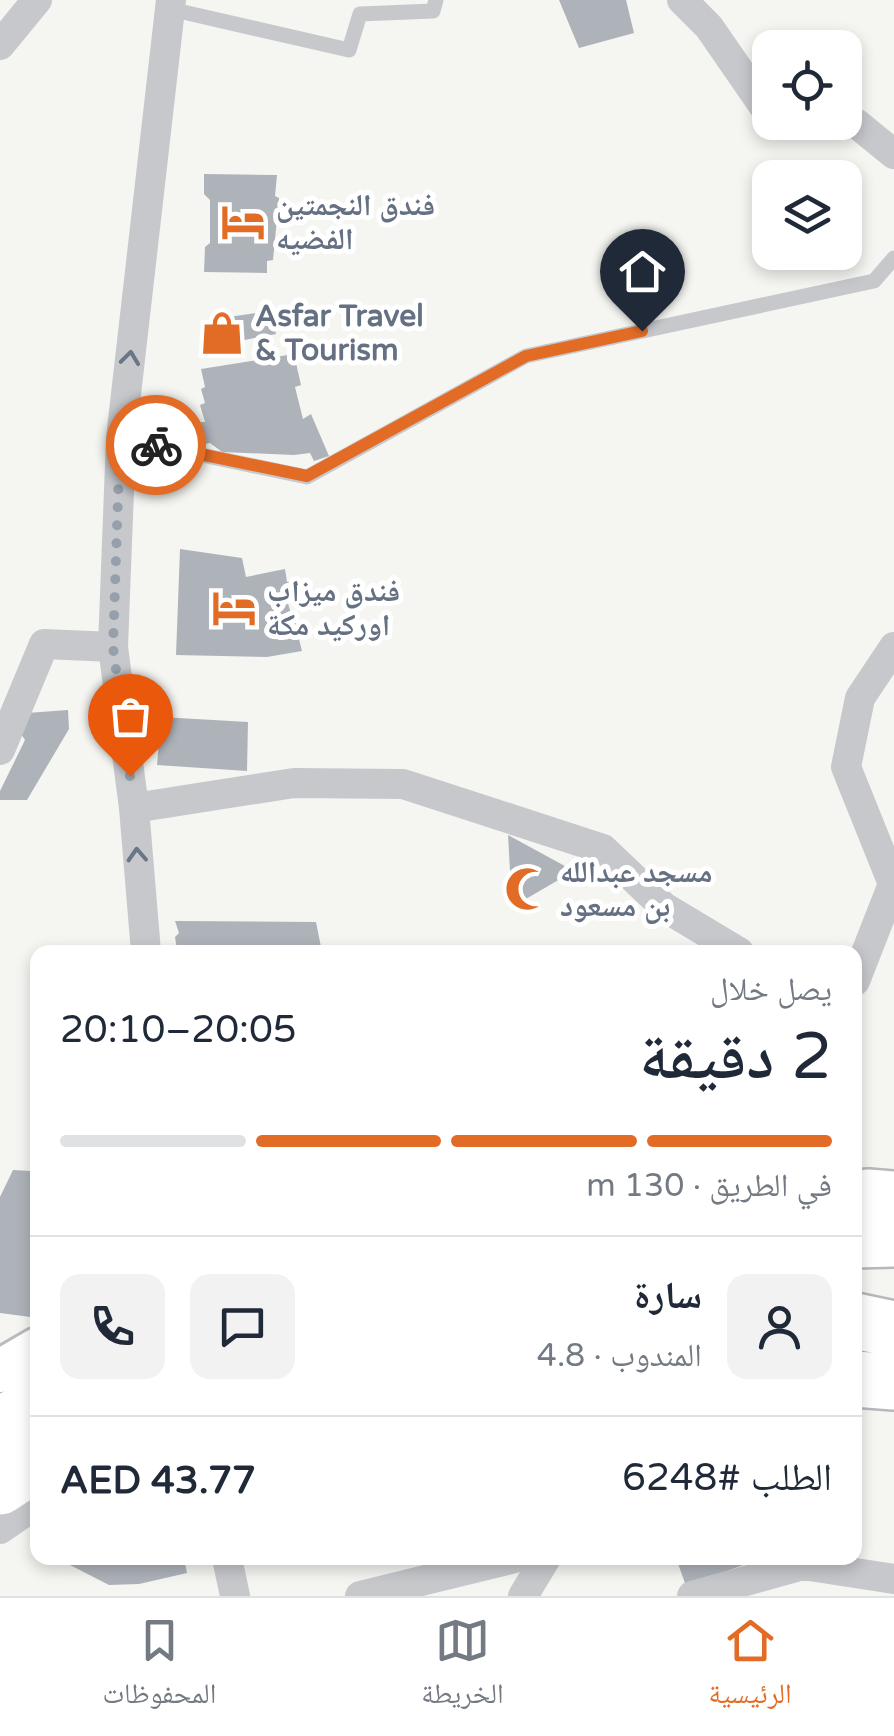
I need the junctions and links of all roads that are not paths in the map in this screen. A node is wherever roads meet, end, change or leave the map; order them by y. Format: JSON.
{"nodes":[{"id":1,"x":38,"y":0,"type":"edge"},
{"id":2,"x":436,"y":0,"type":"edge"},
{"id":3,"x":682,"y":0,"type":"edge"},
{"id":4,"x":170,"y":4,"type":"edge"},
{"id":5,"x":0,"y":45,"type":"edge"},
{"id":6,"x":752,"y":90,"type":"edge"},
{"id":7,"x":862,"y":128,"type":"edge"},
{"id":8,"x":894,"y":154,"type":"edge"},
{"id":9,"x":894,"y":258,"type":"edge"},
{"id":10,"x":120,"y":438,"type":"junction"},
{"id":11,"x":113,"y":647,"type":"junction"},
{"id":12,"x":894,"y":647,"type":"edge"},
{"id":13,"x":0,"y":750,"type":"edge"},
{"id":14,"x":134,"y":808,"type":"junction"},
{"id":15,"x":145,"y":945,"type":"edge"},
{"id":16,"x":727,"y":945,"type":"edge"},
{"id":17,"x":862,"y":963,"type":"edge"},
{"id":18,"x":862,"y":1322,"type":"edge"},
{"id":19,"x":894,"y":1329,"type":"edge"},
{"id":20,"x":30,"y":1354,"type":"edge"},
{"id":21,"x":0,"y":1372,"type":"edge"},
{"id":22,"x":862,"y":1380,"type":"edge"},
{"id":23,"x":894,"y":1382,"type":"edge"},
{"id":24,"x":30,"y":1407,"type":"edge"},
{"id":25,"x":0,"y":1426,"type":"edge"},
{"id":26,"x":30,"y":1467,"type":"edge"},
{"id":27,"x":0,"y":1486,"type":"edge"},
{"id":28,"x":30,"y":1508,"type":"edge"},
{"id":29,"x":0,"y":1529,"type":"edge"},
{"id":30,"x":228,"y":1565,"type":"edge"},
{"id":31,"x":486,"y":1565,"type":"edge"},
{"id":32,"x":542,"y":1565,"type":"edge"},
{"id":33,"x":894,"y":1579,"type":"edge"},
{"id":34,"x":235,"y":1596,"type":"edge"},
{"id":35,"x":360,"y":1596,"type":"edge"},
{"id":36,"x":523,"y":1596,"type":"edge"},
{"id":37,"x":692,"y":1596,"type":"edge"}],
"edges":[{"from":1,"to":5,"type":"street"},
{"from":2,"to":4,"type":"lane"},
{"from":3,"to":6,"type":"street"},
{"from":10,"to":4,"type":"street","one_way":true},
{"from":7,"to":8,"type":"street"},
{"from":9,"to":10,"type":"lane"},
{"from":10,"to":11,"type":"street"},
{"from":11,"to":13,"type":"street"},
{"from":11,"to":14,"type":"street"},
{"from":12,"to":17,"type":"street"},
{"from":15,"to":14,"type":"street","one_way":true},
{"from":14,"to":16,"type":"street"},
{"from":18,"to":19,"type":"highway"},
{"from":20,"to":21,"type":"street"},
{"from":22,"to":23,"type":"highway"},
{"from":24,"to":25,"type":"highway"},
{"from":26,"to":27,"type":"highway"},
{"from":28,"to":29,"type":"street"},
{"from":30,"to":34,"type":"street"},
{"from":31,"to":35,"type":"street"},
{"from":32,"to":36,"type":"street"},
{"from":33,"to":37,"type":"street"}]}
